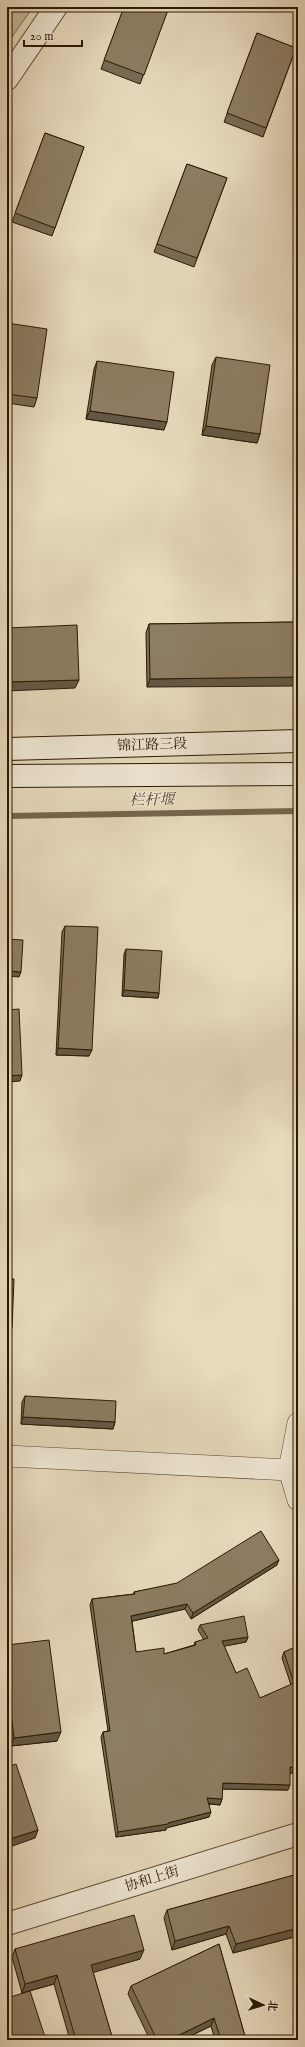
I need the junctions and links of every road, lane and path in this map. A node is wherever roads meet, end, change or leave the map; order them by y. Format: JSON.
{"nodes":[{"id":1,"x":56,"y":7,"type":"edge"},
{"id":2,"x":7,"y":79,"type":"edge"},
{"id":3,"x":298,"y":741,"type":"edge"},
{"id":4,"x":7,"y":749,"type":"edge"},
{"id":5,"x":298,"y":774,"type":"edge"},
{"id":6,"x":7,"y":776,"type":"edge"},
{"id":7,"x":298,"y":1423,"type":"edge"},
{"id":8,"x":7,"y":1456,"type":"edge"},
{"id":9,"x":289,"y":1470,"type":"junction"},
{"id":10,"x":298,"y":1500,"type":"edge"},
{"id":11,"x":298,"y":1834,"type":"edge"},
{"id":12,"x":7,"y":1924,"type":"edge"}],
"edges":[{"from":1,"to":2,"type":"main road"},
{"from":3,"to":4,"type":"main road","name":"锦江路三段"},
{"from":5,"to":6,"type":"main road","name":"锦江路三段"},
{"from":7,"to":9,"type":"street"},
{"from":8,"to":9,"type":"street"},
{"from":9,"to":10,"type":"street"},
{"from":11,"to":12,"type":"main road","name":"协和上街"}]}
